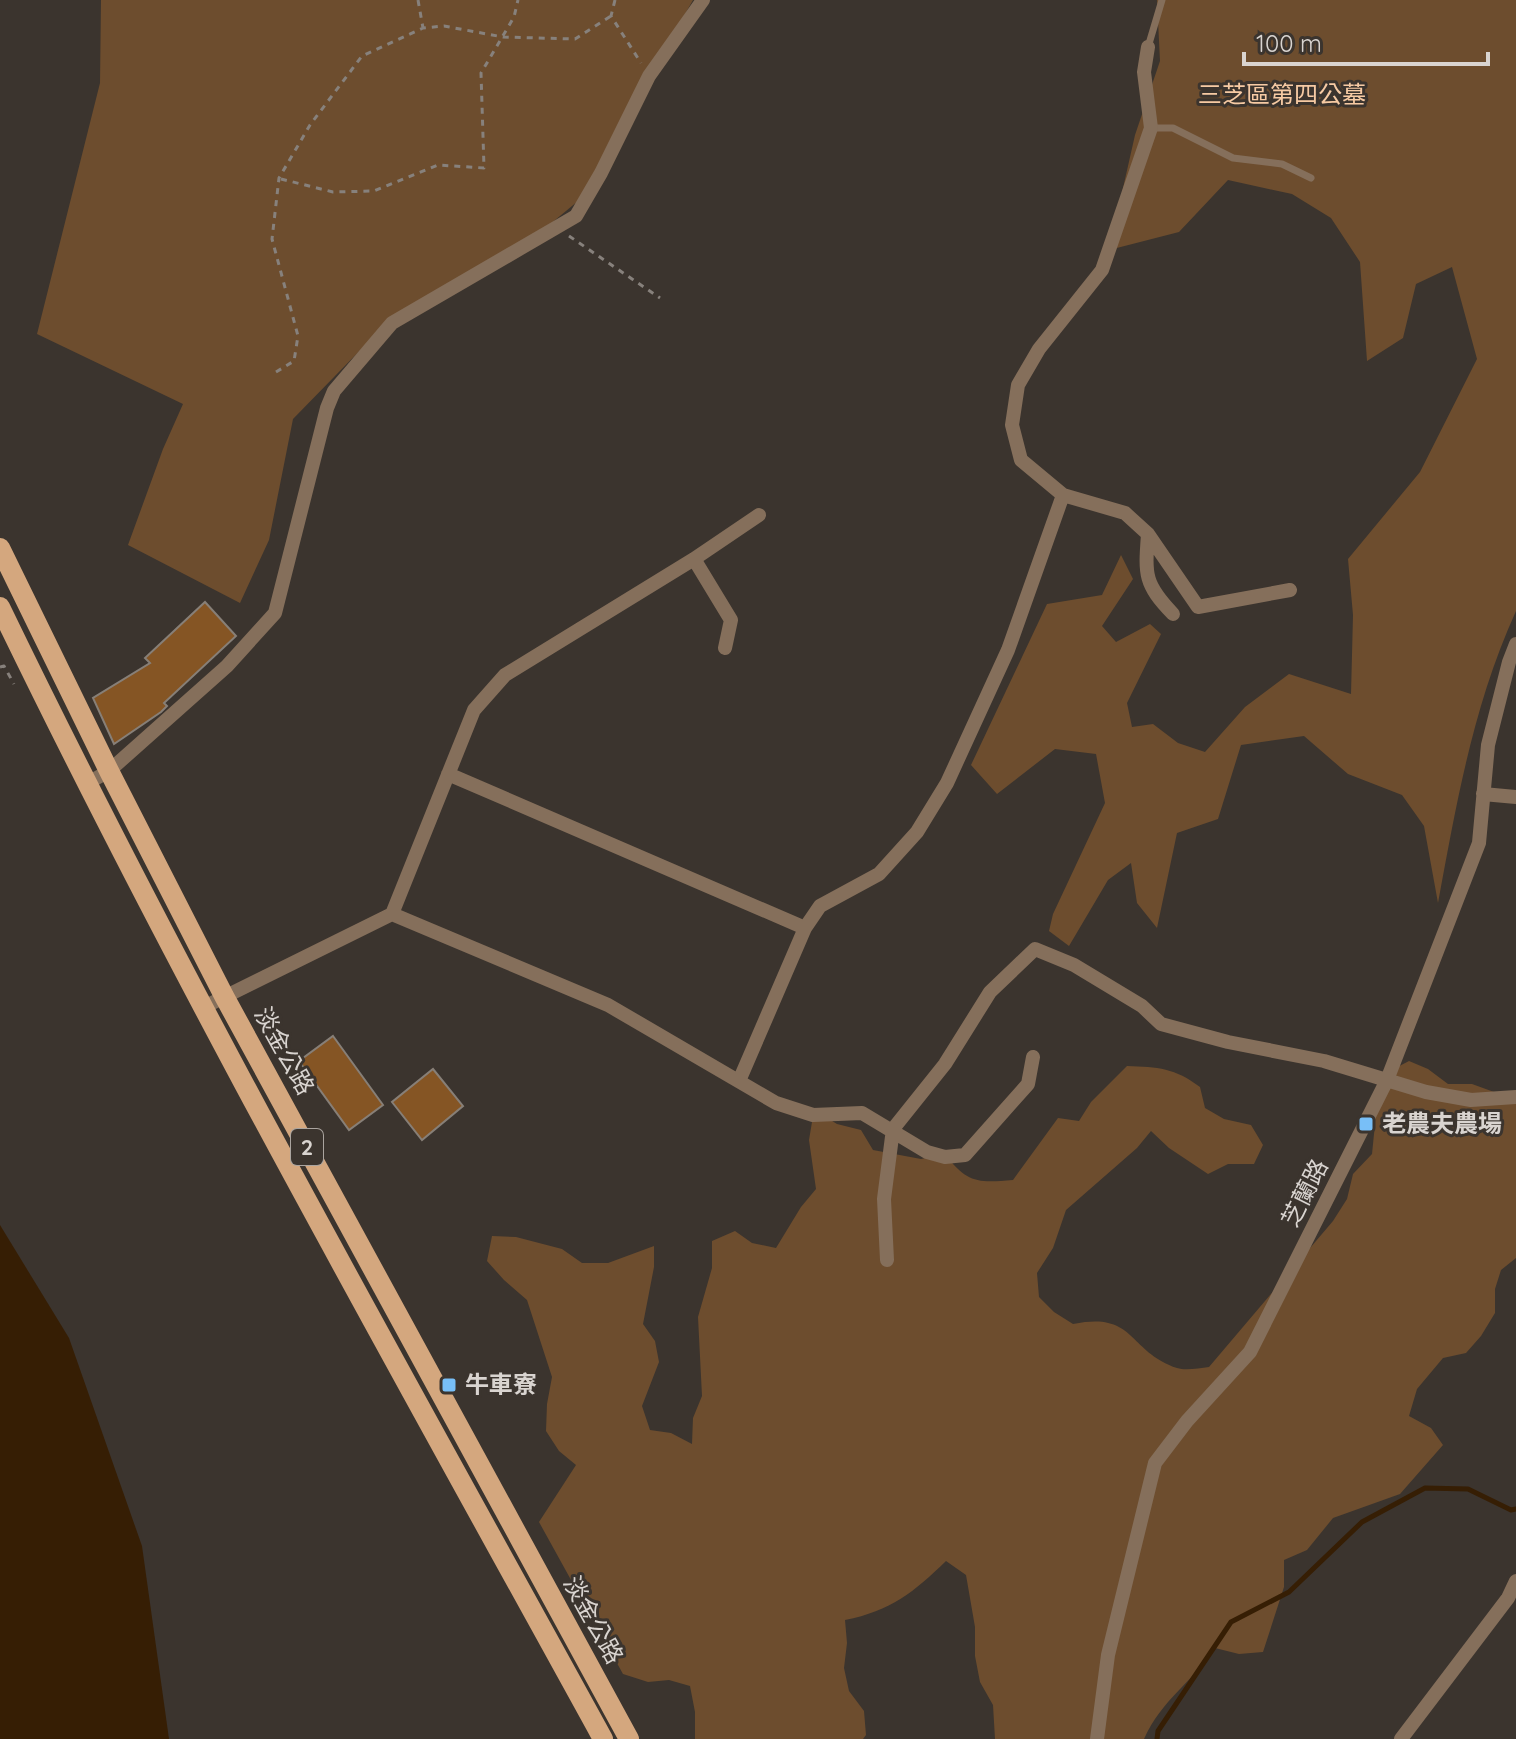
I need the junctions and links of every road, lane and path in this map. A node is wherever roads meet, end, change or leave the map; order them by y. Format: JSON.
{"nodes":[{"id":1,"x":418,"y":0,"type":"edge"},
{"id":2,"x":518,"y":0,"type":"edge"},
{"id":3,"x":615,"y":0,"type":"edge"},
{"id":4,"x":703,"y":0,"type":"edge"},
{"id":5,"x":1162,"y":0,"type":"edge"},
{"id":6,"x":611,"y":16,"type":"junction"},
{"id":7,"x":423,"y":28,"type":"junction"},
{"id":8,"x":503,"y":37,"type":"junction"},
{"id":9,"x":1148,"y":47,"type":"joint"},
{"id":10,"x":649,"y":76,"type":"junction"},
{"id":11,"x":1151,"y":128,"type":"junction"},
{"id":12,"x":279,"y":178,"type":"junction"},
{"id":13,"x":1311,"y":178,"type":"dead end"},
{"id":14,"x":556,"y":227,"type":"junction"},
{"id":15,"x":660,"y":298,"type":"dead end"},
{"id":16,"x":276,"y":372,"type":"dead end"},
{"id":17,"x":1063,"y":495,"type":"junction"},
{"id":18,"x":759,"y":515,"type":"dead end"},
{"id":19,"x":1148,"y":534,"type":"junction"},
{"id":20,"x":0,"y":548,"type":"edge"},
{"id":21,"x":694,"y":559,"type":"junction"},
{"id":22,"x":1290,"y":590,"type":"dead end"},
{"id":23,"x":0,"y":607,"type":"edge"},
{"id":24,"x":1173,"y":614,"type":"dead end"},
{"id":25,"x":1516,"y":644,"type":"edge"},
{"id":26,"x":725,"y":648,"type":"dead end"},
{"id":27,"x":0,"y":667,"type":"edge"},
{"id":28,"x":14,"y":684,"type":"dead end"},
{"id":29,"x":109,"y":771,"type":"junction"},
{"id":30,"x":448,"y":774,"type":"junction"},
{"id":31,"x":86,"y":784,"type":"junction"},
{"id":32,"x":1483,"y":794,"type":"junction"},
{"id":33,"x":1516,"y":797,"type":"edge"},
{"id":34,"x":392,"y":914,"type":"junction"},
{"id":35,"x":805,"y":928,"type":"junction"},
{"id":36,"x":224,"y":996,"type":"junction"},
{"id":37,"x":202,"y":1008,"type":"junction"},
{"id":38,"x":1033,"y":1057,"type":"dead end"},
{"id":39,"x":1387,"y":1080,"type":"junction"},
{"id":40,"x":739,"y":1081,"type":"junction"},
{"id":41,"x":1516,"y":1097,"type":"edge"},
{"id":42,"x":893,"y":1129,"type":"junction"},
{"id":43,"x":887,"y":1260,"type":"dead end"},
{"id":44,"x":1516,"y":1581,"type":"edge"},
{"id":45,"x":603,"y":1739,"type":"edge"},
{"id":46,"x":629,"y":1739,"type":"edge"},
{"id":47,"x":1097,"y":1739,"type":"edge"},
{"id":48,"x":1401,"y":1739,"type":"edge"}],
"edges":[{"from":1,"to":7,"type":"path"},
{"from":2,"to":8,"type":"path"},
{"from":3,"to":6,"type":"path"},
{"from":4,"to":10,"type":"street"},
{"from":5,"to":9,"type":"lane"},
{"from":6,"to":8,"type":"path"},
{"from":6,"to":10,"type":"path"},
{"from":7,"to":8,"type":"path"},
{"from":7,"to":12,"type":"path"},
{"from":8,"to":12,"type":"path"},
{"from":9,"to":11,"type":"street"},
{"from":10,"to":14,"type":"street"},
{"from":11,"to":13,"type":"lane"},
{"from":11,"to":17,"type":"street"},
{"from":12,"to":16,"type":"path"},
{"from":14,"to":15,"type":"path"},
{"from":14,"to":29,"type":"street"},
{"from":17,"to":19,"type":"street"},
{"from":17,"to":35,"type":"street"},
{"from":18,"to":21,"type":"street"},
{"from":19,"to":22,"type":"street"},
{"from":19,"to":24,"type":"street"},
{"from":20,"to":29,"type":"main road","name":"淡金公路","number":"2"},
{"from":21,"to":26,"type":"street"},
{"from":21,"to":30,"type":"street"},
{"from":23,"to":31,"type":"main road","name":"淡金公路","number":"2"},
{"from":25,"to":32,"type":"street","name":"芝蘭路"},
{"from":27,"to":28,"type":"path"},
{"from":29,"to":31,"type":"street"},
{"from":29,"to":36,"type":"main road","name":"淡金公路","number":"2"},
{"from":30,"to":34,"type":"street"},
{"from":30,"to":35,"type":"street"},
{"from":31,"to":37,"type":"main road","name":"淡金公路","number":"2"},
{"from":32,"to":33,"type":"street"},
{"from":32,"to":39,"type":"street","name":"芝蘭路"},
{"from":34,"to":36,"type":"street"},
{"from":34,"to":40,"type":"street"},
{"from":35,"to":40,"type":"street"},
{"from":36,"to":37,"type":"street"},
{"from":36,"to":46,"type":"main road","name":"淡金公路","number":"2"},
{"from":37,"to":45,"type":"main road","name":"淡金公路","number":"2"},
{"from":38,"to":42,"type":"street"},
{"from":39,"to":41,"type":"street"},
{"from":39,"to":42,"type":"street"},
{"from":39,"to":47,"type":"street","name":"芝蘭路"},
{"from":40,"to":42,"type":"street"},
{"from":42,"to":43,"type":"street"},
{"from":44,"to":48,"type":"street"}]}
